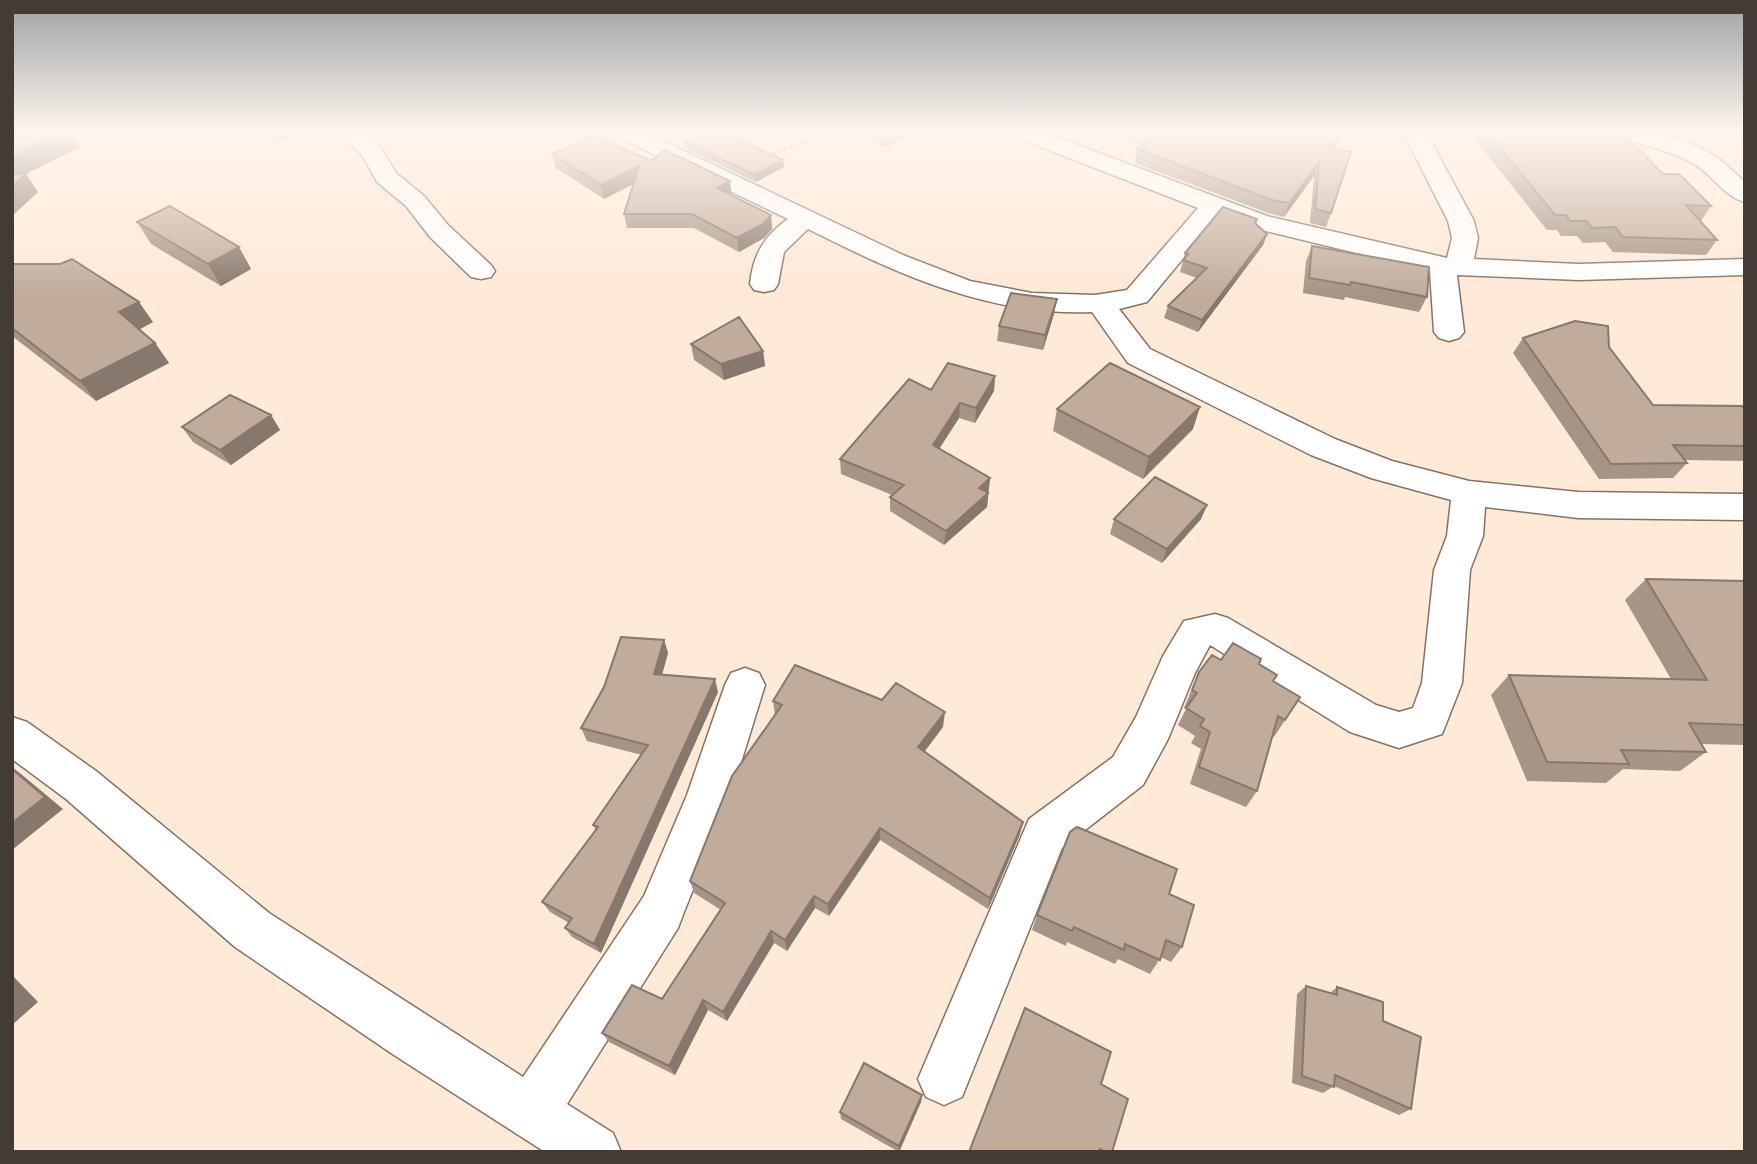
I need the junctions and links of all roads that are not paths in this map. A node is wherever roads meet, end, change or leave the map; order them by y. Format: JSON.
{"nodes":[{"id":1,"x":397,"y":186,"type":"edge"},
{"id":2,"x":740,"y":186,"type":"edge"},
{"id":3,"x":1165,"y":186,"type":"edge"},
{"id":4,"x":1443,"y":186,"type":"edge"},
{"id":5,"x":1214,"y":205,"type":"junction"},
{"id":6,"x":806,"y":218,"type":"junction"},
{"id":7,"x":1451,"y":266,"type":"junction"},
{"id":8,"x":1745,"y":267,"type":"edge"},
{"id":9,"x":481,"y":271,"type":"dead end"},
{"id":10,"x":764,"y":284,"type":"dead end"},
{"id":11,"x":1100,"y":304,"type":"junction"},
{"id":12,"x":1449,"y":332,"type":"dead end"},
{"id":13,"x":1469,"y":493,"type":"junction"},
{"id":14,"x":1589,"y":505,"type":"junction"},
{"id":15,"x":1745,"y":507,"type":"edge"},
{"id":16,"x":1465,"y":536,"type":"junction"},
{"id":17,"x":745,"y":685,"type":"dead end"},
{"id":18,"x":12,"y":735,"type":"edge"},
{"id":19,"x":944,"y":1079,"type":"dead end"},
{"id":20,"x":531,"y":1112,"type":"junction"},
{"id":21,"x":594,"y":1152,"type":"edge"}],
"edges":[{"from":1,"to":9,"type":"street"},
{"from":2,"to":6,"type":"street"},
{"from":3,"to":5,"type":"street"},
{"from":4,"to":7,"type":"street"},
{"from":5,"to":7,"type":"street"},
{"from":5,"to":11,"type":"street"},
{"from":6,"to":10,"type":"street"},
{"from":6,"to":11,"type":"street"},
{"from":7,"to":8,"type":"street"},
{"from":7,"to":12,"type":"street"},
{"from":11,"to":13,"type":"street"},
{"from":13,"to":14,"type":"street"},
{"from":13,"to":16,"type":"street"},
{"from":14,"to":15,"type":"street"},
{"from":14,"to":16,"type":"street"},
{"from":16,"to":19,"type":"street"},
{"from":17,"to":20,"type":"street"},
{"from":18,"to":20,"type":"street"},
{"from":20,"to":21,"type":"street"}]}
